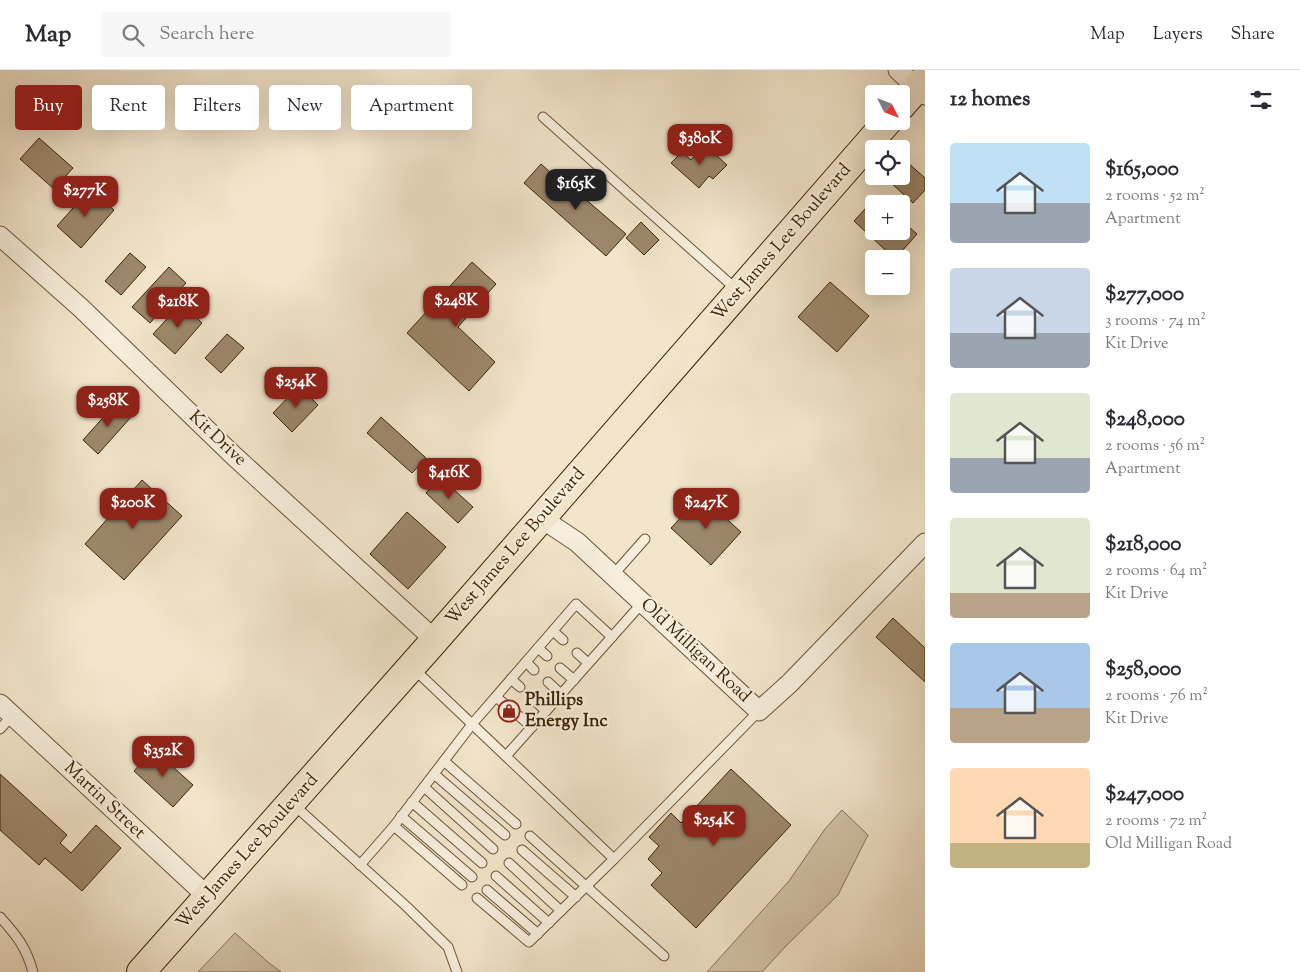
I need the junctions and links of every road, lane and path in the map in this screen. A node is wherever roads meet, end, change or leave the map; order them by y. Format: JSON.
{"nodes":[{"id":1,"x":542,"y":117,"type":"dead end"},
{"id":2,"x":880,"y":130,"type":"edge"},
{"id":3,"x":0,"y":236,"type":"edge"},
{"id":4,"x":740,"y":292,"type":"junction"},
{"id":5,"x":541,"y":518,"type":"junction"},
{"id":6,"x":645,"y":539,"type":"dead end"},
{"id":7,"x":925,"y":543,"type":"edge"},
{"id":8,"x":614,"y":574,"type":"junction"},
{"id":9,"x":643,"y":602,"type":"junction"},
{"id":10,"x":553,"y":631,"type":"junction"},
{"id":11,"x":612,"y":637,"type":"junction"},
{"id":12,"x":435,"y":640,"type":"junction"},
{"id":13,"x":563,"y":640,"type":"dead end"},
{"id":14,"x":538,"y":648,"type":"junction"},
{"id":15,"x":577,"y":653,"type":"dead end"},
{"id":16,"x":547,"y":656,"type":"dead end"},
{"id":17,"x":526,"y":662,"type":"junction"},
{"id":18,"x":588,"y":663,"type":"junction"},
{"id":19,"x":412,"y":666,"type":"junction"},
{"id":20,"x":560,"y":668,"type":"dead end"},
{"id":21,"x":534,"y":670,"type":"dead end"},
{"id":22,"x":511,"y":679,"type":"junction"},
{"id":23,"x":574,"y":680,"type":"junction"},
{"id":24,"x":548,"y":682,"type":"dead end"},
{"id":25,"x":520,"y":687,"type":"dead end"},
{"id":26,"x":561,"y":694,"type":"junction"},
{"id":27,"x":496,"y":697,"type":"junction"},
{"id":28,"x":533,"y":699,"type":"dead end"},
{"id":29,"x":507,"y":706,"type":"dead end"},
{"id":30,"x":546,"y":711,"type":"junction"},
{"id":31,"x":759,"y":711,"type":"junction"},
{"id":32,"x":4,"y":716,"type":"edge"},
{"id":33,"x":519,"y":716,"type":"dead end"},
{"id":34,"x":473,"y":723,"type":"junction"},
{"id":35,"x":532,"y":727,"type":"junction"},
{"id":36,"x":506,"y":756,"type":"junction"},
{"id":37,"x":444,"y":761,"type":"junction"},
{"id":38,"x":434,"y":774,"type":"junction"},
{"id":39,"x":424,"y":787,"type":"junction"},
{"id":40,"x":412,"y":802,"type":"junction"},
{"id":41,"x":292,"y":803,"type":"junction"},
{"id":42,"x":402,"y":816,"type":"junction"},
{"id":43,"x":516,"y":824,"type":"dead end"},
{"id":44,"x":394,"y":826,"type":"junction"},
{"id":45,"x":505,"y":835,"type":"dead end"},
{"id":46,"x":530,"y":836,"type":"dead end"},
{"id":47,"x":493,"y":849,"type":"dead end"},
{"id":48,"x":522,"y":850,"type":"dead end"},
{"id":49,"x":614,"y":859,"type":"junction"},
{"id":50,"x":482,"y":863,"type":"dead end"},
{"id":51,"x":509,"y":863,"type":"dead end"},
{"id":52,"x":360,"y":865,"type":"junction"},
{"id":53,"x":496,"y":876,"type":"dead end"},
{"id":54,"x":472,"y":877,"type":"dead end"},
{"id":55,"x":462,"y":885,"type":"dead end"},
{"id":56,"x":587,"y":886,"type":"junction"},
{"id":57,"x":487,"y":890,"type":"dead end"},
{"id":58,"x":208,"y":897,"type":"junction"},
{"id":59,"x":576,"y":897,"type":"junction"},
{"id":60,"x":477,"y":898,"type":"dead end"},
{"id":61,"x":561,"y":911,"type":"junction"},
{"id":62,"x":0,"y":917,"type":"edge"},
{"id":63,"x":549,"y":923,"type":"junction"},
{"id":64,"x":538,"y":934,"type":"junction"},
{"id":65,"x":664,"y":956,"type":"dead end"},
{"id":66,"x":32,"y":972,"type":"edge"},
{"id":67,"x":141,"y":972,"type":"edge"},
{"id":68,"x":457,"y":972,"type":"edge"}],
"edges":[{"from":1,"to":4,"type":"lane"},
{"from":2,"to":4,"type":"main road","name":"West James Lee Boulevard"},
{"from":3,"to":12,"type":"street","name":"Kit Drive"},
{"from":4,"to":5,"type":"main road","name":"West James Lee Boulevard"},
{"from":5,"to":8,"type":"street","name":"Old Milligan Road"},
{"from":5,"to":12,"type":"main road","name":"West James Lee Boulevard"},
{"from":6,"to":8,"type":"lane"},
{"from":7,"to":31,"type":"street","name":"Old Milligan Road"},
{"from":8,"to":9,"type":"street","name":"Old Milligan Road"},
{"from":9,"to":11,"type":"lane"},
{"from":9,"to":31,"type":"street","name":"Old Milligan Road"},
{"from":10,"to":11,"type":"lane"},
{"from":10,"to":13,"type":"lane"},
{"from":10,"to":14,"type":"lane"},
{"from":11,"to":18,"type":"lane"},
{"from":12,"to":19,"type":"main road","name":"West James Lee Boulevard"},
{"from":14,"to":16,"type":"lane"},
{"from":14,"to":17,"type":"lane"},
{"from":15,"to":18,"type":"lane"},
{"from":17,"to":21,"type":"lane"},
{"from":17,"to":22,"type":"lane"},
{"from":18,"to":23,"type":"lane"},
{"from":19,"to":34,"type":"lane"},
{"from":19,"to":41,"type":"main road","name":"West James Lee Boulevard"},
{"from":20,"to":23,"type":"lane"},
{"from":22,"to":25,"type":"lane"},
{"from":22,"to":27,"type":"lane"},
{"from":23,"to":26,"type":"lane"},
{"from":24,"to":26,"type":"lane"},
{"from":26,"to":30,"type":"lane"},
{"from":27,"to":29,"type":"lane"},
{"from":27,"to":34,"type":"lane"},
{"from":28,"to":30,"type":"lane"},
{"from":30,"to":35,"type":"lane"},
{"from":31,"to":49,"type":"lane"},
{"from":32,"to":58,"type":"street","name":"Martin Street"},
{"from":33,"to":35,"type":"lane"},
{"from":34,"to":36,"type":"lane"},
{"from":34,"to":37,"type":"lane"},
{"from":35,"to":36,"type":"lane"},
{"from":36,"to":49,"type":"lane"},
{"from":37,"to":38,"type":"lane"},
{"from":37,"to":43,"type":"lane"},
{"from":38,"to":39,"type":"lane"},
{"from":38,"to":45,"type":"lane"},
{"from":39,"to":40,"type":"lane"},
{"from":39,"to":47,"type":"lane"},
{"from":40,"to":42,"type":"lane"},
{"from":40,"to":50,"type":"lane"},
{"from":41,"to":52,"type":"lane"},
{"from":41,"to":58,"type":"main road","name":"West James Lee Boulevard"},
{"from":42,"to":44,"type":"lane"},
{"from":42,"to":54,"type":"lane"},
{"from":44,"to":52,"type":"lane"},
{"from":44,"to":55,"type":"lane"},
{"from":46,"to":56,"type":"lane"},
{"from":48,"to":59,"type":"lane"},
{"from":49,"to":56,"type":"lane"},
{"from":51,"to":61,"type":"lane"},
{"from":52,"to":68,"type":"lane"},
{"from":53,"to":63,"type":"lane"},
{"from":56,"to":59,"type":"lane"},
{"from":56,"to":65,"type":"lane"},
{"from":57,"to":64,"type":"lane"},
{"from":58,"to":67,"type":"main road","name":"West James Lee Boulevard"},
{"from":59,"to":61,"type":"lane"},
{"from":60,"to":64,"type":"lane"},
{"from":61,"to":63,"type":"lane"},
{"from":62,"to":66,"type":"lane"},
{"from":63,"to":64,"type":"lane"}]}
